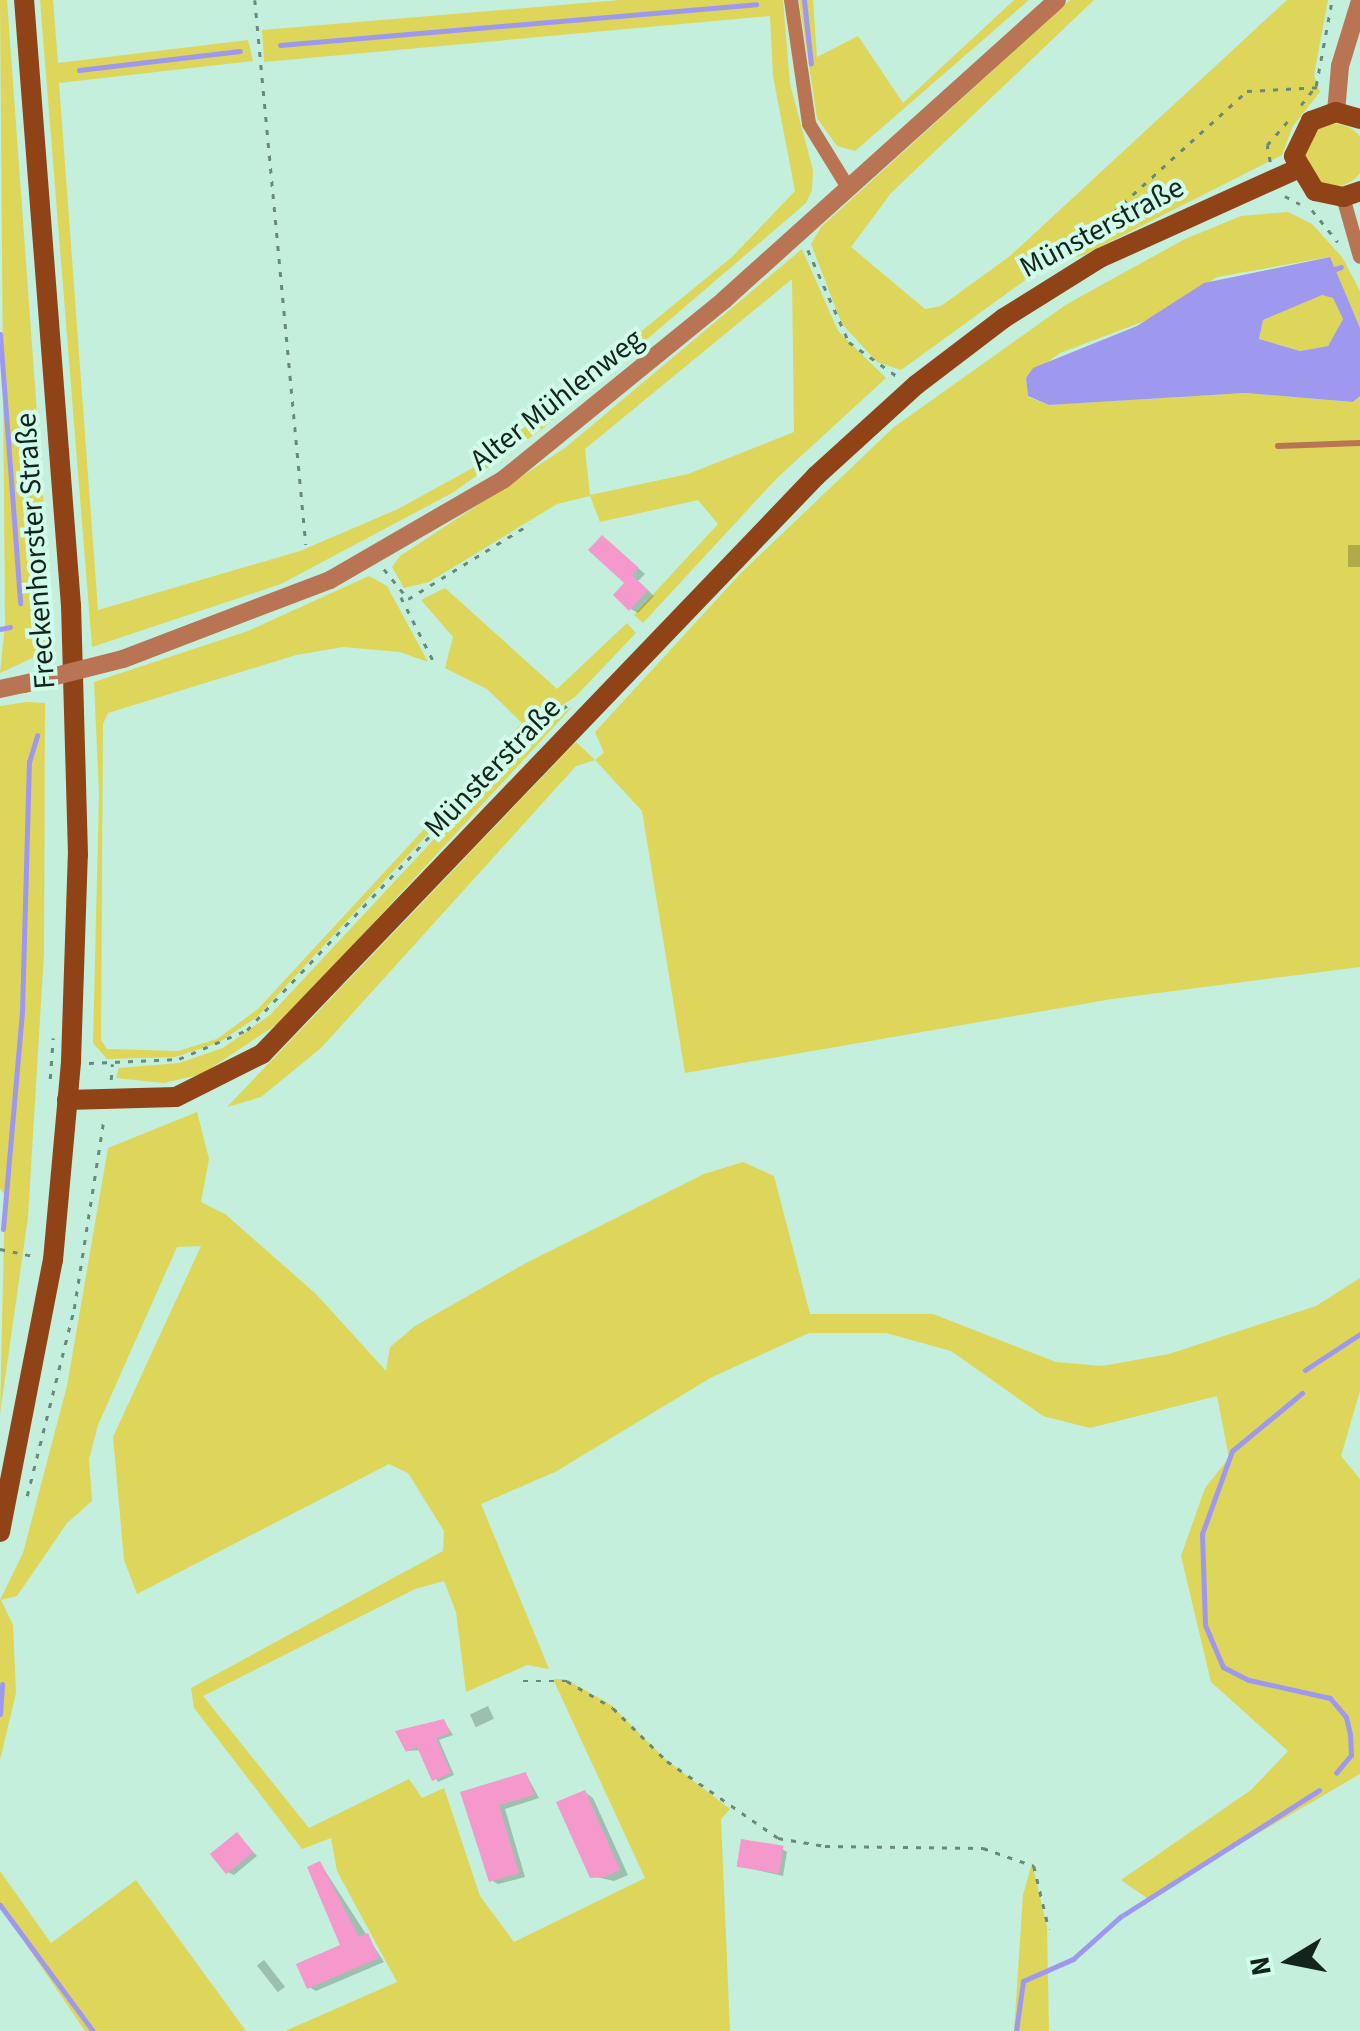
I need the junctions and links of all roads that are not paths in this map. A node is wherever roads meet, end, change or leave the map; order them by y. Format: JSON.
{"nodes":[{"id":1,"x":24,"y":0,"type":"edge"},
{"id":2,"x":791,"y":0,"type":"edge"},
{"id":3,"x":1057,"y":0,"type":"edge"},
{"id":4,"x":1360,"y":1,"type":"edge"},
{"id":5,"x":1336,"y":112,"type":"junction"},
{"id":6,"x":1360,"y":119,"type":"edge"},
{"id":7,"x":1297,"y":169,"type":"junction"},
{"id":8,"x":849,"y":189,"type":"junction"},
{"id":9,"x":1352,"y":194,"type":"edge"},
{"id":10,"x":1360,"y":257,"type":"edge"},
{"id":11,"x":1360,"y":444,"type":"edge"},
{"id":12,"x":1278,"y":446,"type":"dead end"},
{"id":13,"x":0,"y":689,"type":"edge"},
{"id":14,"x":68,"y":1100,"type":"junction"},
{"id":15,"x":0,"y":1532,"type":"edge"}],
"edges":[{"from":1,"to":14,"type":"main road","name":"Freckenhorster Straße"},
{"from":2,"to":8,"type":"street"},
{"from":3,"to":8,"type":"street","name":"Alter Mühlenweg"},
{"from":4,"to":5,"type":"street"},
{"from":5,"to":6,"type":"main road"},
{"from":5,"to":7,"type":"main road"},
{"from":7,"to":9,"type":"main road"},
{"from":7,"to":14,"type":"main road","name":"Münsterstraße"},
{"from":8,"to":13,"type":"street","name":"Alter Mühlenweg","bridge":true},
{"from":9,"to":10,"type":"street"},
{"from":11,"to":12,"type":"lane"},
{"from":14,"to":15,"type":"main road"}]}
